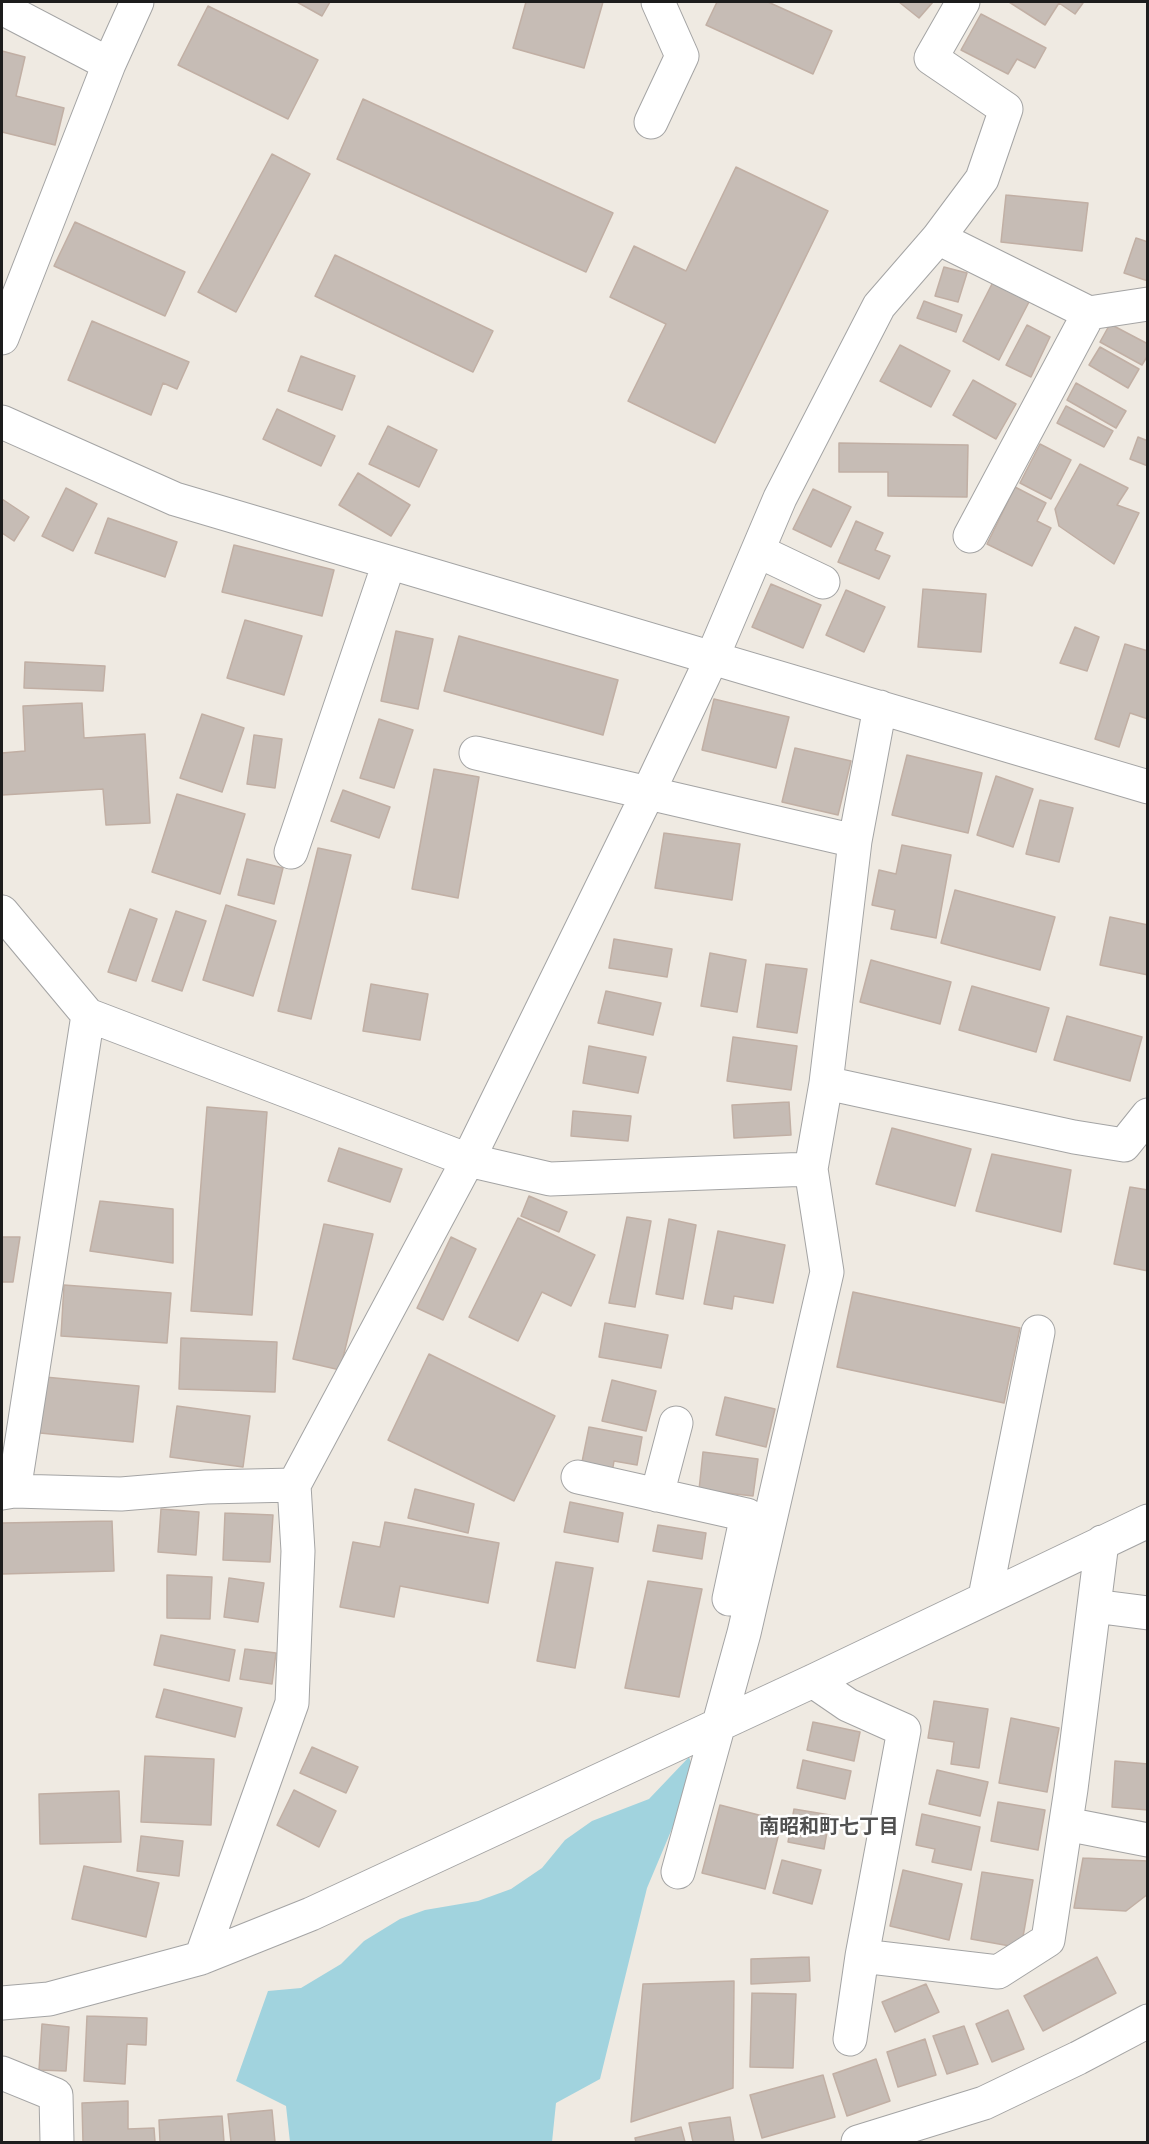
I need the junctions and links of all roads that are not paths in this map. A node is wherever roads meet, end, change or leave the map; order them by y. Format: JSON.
{"nodes":[{"id":1,"x":137,"y":2,"type":"edge"},
{"id":2,"x":658,"y":2,"type":"edge"},
{"id":3,"x":963,"y":2,"type":"edge"},
{"id":4,"x":2,"y":8,"type":"edge"},
{"id":5,"x":109,"y":64,"type":"junction"},
{"id":6,"x":651,"y":122,"type":"dead end"},
{"id":7,"x":938,"y":238,"type":"junction"},
{"id":8,"x":1148,"y":304,"type":"edge"},
{"id":9,"x":1089,"y":313,"type":"junction"},
{"id":10,"x":2,"y":338,"type":"edge"},
{"id":11,"x":2,"y":422,"type":"edge"},
{"id":12,"x":970,"y":536,"type":"dead end"},
{"id":13,"x":758,"y":551,"type":"junction"},
{"id":14,"x":389,"y":562,"type":"junction"},
{"id":15,"x":823,"y":582,"type":"dead end"},
{"id":16,"x":712,"y":658,"type":"junction"},
{"id":17,"x":880,"y":707,"type":"junction"},
{"id":18,"x":476,"y":753,"type":"dead end"},
{"id":19,"x":1148,"y":787,"type":"edge"},
{"id":20,"x":648,"y":793,"type":"junction"},
{"id":21,"x":855,"y":842,"type":"junction"},
{"id":22,"x":291,"y":852,"type":"dead end"},
{"id":23,"x":2,"y":912,"type":"edge"},
{"id":24,"x":88,"y":1015,"type":"junction"},
{"id":25,"x":826,"y":1083,"type":"junction"},
{"id":26,"x":1148,"y":1115,"type":"edge"},
{"id":27,"x":468,"y":1160,"type":"junction"},
{"id":28,"x":811,"y":1169,"type":"junction"},
{"id":29,"x":1038,"y":1332,"type":"dead end"},
{"id":30,"x":676,"y":1422,"type":"dead end"},
{"id":31,"x":578,"y":1477,"type":"dead end"},
{"id":32,"x":294,"y":1485,"type":"junction"},
{"id":33,"x":8,"y":1492,"type":"edge"},
{"id":34,"x":657,"y":1495,"type":"junction"},
{"id":35,"x":1148,"y":1521,"type":"edge"},
{"id":36,"x":1102,"y":1542,"type":"junction"},
{"id":37,"x":985,"y":1597,"type":"junction"},
{"id":38,"x":1094,"y":1606,"type":"junction"},
{"id":39,"x":1148,"y":1613,"type":"edge"},
{"id":40,"x":813,"y":1681,"type":"junction"},
{"id":41,"x":711,"y":1727,"type":"junction"},
{"id":42,"x":1066,"y":1824,"type":"junction"},
{"id":43,"x":1148,"y":1840,"type":"edge"},
{"id":44,"x":678,"y":1872,"type":"dead end"},
{"id":45,"x":862,"y":1956,"type":"junction"},
{"id":46,"x":201,"y":1959,"type":"junction"},
{"id":47,"x":2,"y":2003,"type":"edge"},
{"id":48,"x":1148,"y":2021,"type":"edge"},
{"id":49,"x":850,"y":2039,"type":"dead end"},
{"id":50,"x":2,"y":2073,"type":"edge"},
{"id":51,"x":57,"y":2142,"type":"edge"},
{"id":52,"x":858,"y":2142,"type":"edge"}],
"edges":[{"from":1,"to":5,"type":"street"},
{"from":2,"to":6,"type":"street"},
{"from":3,"to":7,"type":"street"},
{"from":4,"to":5,"type":"street"},
{"from":5,"to":10,"type":"street"},
{"from":7,"to":9,"type":"street"},
{"from":7,"to":13,"type":"street"},
{"from":8,"to":9,"type":"street"},
{"from":9,"to":12,"type":"street"},
{"from":11,"to":14,"type":"street"},
{"from":13,"to":15,"type":"street"},
{"from":13,"to":16,"type":"street"},
{"from":14,"to":16,"type":"street"},
{"from":14,"to":22,"type":"street"},
{"from":16,"to":17,"type":"street"},
{"from":16,"to":20,"type":"street"},
{"from":17,"to":19,"type":"street"},
{"from":17,"to":21,"type":"street"},
{"from":18,"to":20,"type":"street"},
{"from":20,"to":21,"type":"street"},
{"from":20,"to":27,"type":"street"},
{"from":21,"to":25,"type":"street"},
{"from":23,"to":24,"type":"street"},
{"from":24,"to":27,"type":"street"},
{"from":24,"to":33,"type":"street"},
{"from":25,"to":26,"type":"street"},
{"from":25,"to":28,"type":"street"},
{"from":27,"to":28,"type":"street"},
{"from":27,"to":32,"type":"street"},
{"from":28,"to":41,"type":"street"},
{"from":29,"to":37,"type":"street"},
{"from":30,"to":34,"type":"street"},
{"from":31,"to":34,"type":"street"},
{"from":32,"to":33,"type":"street"},
{"from":32,"to":46,"type":"street"},
{"from":34,"to":41,"type":"street"},
{"from":35,"to":36,"type":"street"},
{"from":36,"to":37,"type":"street"},
{"from":36,"to":38,"type":"street"},
{"from":37,"to":40,"type":"street"},
{"from":38,"to":39,"type":"street"},
{"from":38,"to":42,"type":"street"},
{"from":40,"to":41,"type":"street"},
{"from":40,"to":45,"type":"street"},
{"from":41,"to":44,"type":"street"},
{"from":41,"to":46,"type":"street"},
{"from":42,"to":43,"type":"street"},
{"from":42,"to":45,"type":"street"},
{"from":45,"to":49,"type":"street"},
{"from":46,"to":47,"type":"street"},
{"from":48,"to":52,"type":"street"},
{"from":50,"to":51,"type":"street"}]}
